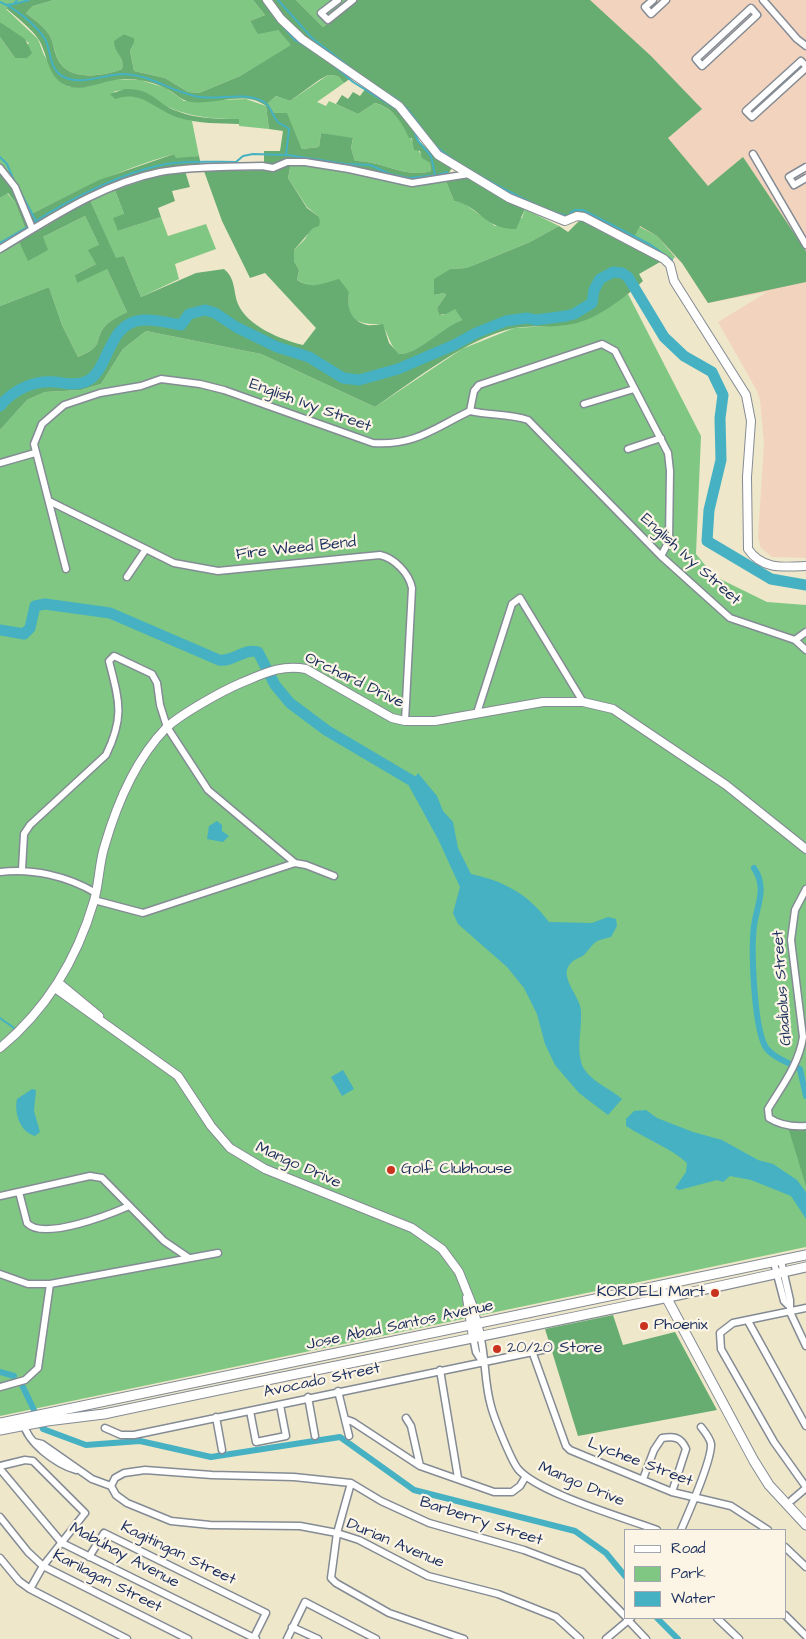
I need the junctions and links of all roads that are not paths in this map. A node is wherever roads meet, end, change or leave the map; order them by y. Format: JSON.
{"nodes":[{"id":1,"x":267,"y":0,"type":"edge"},
{"id":2,"x":338,"y":0,"type":"edge"},
{"id":3,"x":353,"y":0,"type":"edge"},
{"id":4,"x":653,"y":0,"type":"edge"},
{"id":5,"x":666,"y":0,"type":"edge"},
{"id":6,"x":764,"y":1,"type":"edge"},
{"id":7,"x":754,"y":12,"type":"junction"},
{"id":8,"x":806,"y":46,"type":"edge"},
{"id":9,"x":806,"y":65,"type":"edge"},
{"id":10,"x":753,"y":154,"type":"dead end"},
{"id":11,"x":806,"y":167,"type":"edge"},
{"id":12,"x":0,"y":168,"type":"edge"},
{"id":13,"x":469,"y":174,"type":"junction"},
{"id":14,"x":806,"y":178,"type":"edge"},
{"id":15,"x":32,"y":228,"type":"junction"},
{"id":16,"x":806,"y":245,"type":"edge"},
{"id":17,"x":0,"y":250,"type":"edge"},
{"id":18,"x":634,"y":389,"type":"junction"},
{"id":19,"x":584,"y":404,"type":"dead end"},
{"id":20,"x":470,"y":411,"type":"junction"},
{"id":21,"x":661,"y":438,"type":"junction"},
{"id":22,"x":628,"y":449,"type":"dead end"},
{"id":23,"x":35,"y":453,"type":"junction"},
{"id":24,"x":0,"y":463,"type":"edge"},
{"id":25,"x":49,"y":501,"type":"junction"},
{"id":26,"x":146,"y":549,"type":"junction"},
{"id":27,"x":661,"y":556,"type":"junction"},
{"id":28,"x":806,"y":566,"type":"edge"},
{"id":29,"x":66,"y":569,"type":"dead end"},
{"id":30,"x":127,"y":577,"type":"dead end"},
{"id":31,"x":806,"y":632,"type":"edge"},
{"id":32,"x":795,"y":640,"type":"junction"},
{"id":33,"x":806,"y":650,"type":"edge"},
{"id":34,"x":583,"y":702,"type":"junction"},
{"id":35,"x":477,"y":713,"type":"junction"},
{"id":36,"x":405,"y":721,"type":"junction"},
{"id":37,"x":167,"y":727,"type":"junction"},
{"id":38,"x":806,"y":849,"type":"edge"},
{"id":39,"x":295,"y":864,"type":"junction"},
{"id":40,"x":22,"y":869,"type":"junction"},
{"id":41,"x":0,"y":872,"type":"edge"},
{"id":42,"x":334,"y":876,"type":"dead end"},
{"id":43,"x":806,"y":889,"type":"edge"},
{"id":44,"x":95,"y":896,"type":"junction"},
{"id":45,"x":57,"y":986,"type":"junction"},
{"id":46,"x":0,"y":1048,"type":"edge"},
{"id":47,"x":806,"y":1126,"type":"edge"},
{"id":48,"x":19,"y":1192,"type":"junction"},
{"id":49,"x":0,"y":1196,"type":"edge"},
{"id":50,"x":129,"y":1206,"type":"junction"},
{"id":51,"x":218,"y":1253,"type":"dead end"},
{"id":52,"x":806,"y":1255,"type":"edge"},
{"id":53,"x":189,"y":1258,"type":"junction"},
{"id":54,"x":778,"y":1262,"type":"junction"},
{"id":55,"x":806,"y":1267,"type":"edge"},
{"id":56,"x":781,"y":1273,"type":"junction"},
{"id":57,"x":0,"y":1274,"type":"edge"},
{"id":58,"x":50,"y":1284,"type":"junction"},
{"id":59,"x":662,"y":1286,"type":"junction"},
{"id":60,"x":665,"y":1298,"type":"junction"},
{"id":61,"x":806,"y":1308,"type":"edge"},
{"id":62,"x":789,"y":1309,"type":"junction"},
{"id":63,"x":748,"y":1321,"type":"junction"},
{"id":64,"x":475,"y":1326,"type":"junction"},
{"id":65,"x":477,"y":1336,"type":"junction"},
{"id":66,"x":806,"y":1346,"type":"edge"},
{"id":67,"x":547,"y":1349,"type":"dead end"},
{"id":68,"x":532,"y":1352,"type":"junction"},
{"id":69,"x":483,"y":1363,"type":"junction"},
{"id":70,"x":440,"y":1370,"type":"junction"},
{"id":71,"x":0,"y":1387,"type":"edge"},
{"id":72,"x":338,"y":1391,"type":"junction"},
{"id":73,"x":308,"y":1397,"type":"junction"},
{"id":74,"x":280,"y":1405,"type":"junction"},
{"id":75,"x":250,"y":1411,"type":"junction"},
{"id":76,"x":216,"y":1416,"type":"junction"},
{"id":77,"x":46,"y":1417,"type":"junction"},
{"id":78,"x":406,"y":1418,"type":"dead end"},
{"id":79,"x":345,"y":1419,"type":"junction"},
{"id":80,"x":27,"y":1421,"type":"junction"},
{"id":81,"x":0,"y":1423,"type":"edge"},
{"id":82,"x":806,"y":1426,"type":"edge"},
{"id":83,"x":701,"y":1427,"type":"dead end"},
{"id":84,"x":105,"y":1428,"type":"dead end"},
{"id":85,"x":0,"y":1430,"type":"edge"},
{"id":86,"x":315,"y":1436,"type":"dead end"},
{"id":87,"x":348,"y":1436,"type":"dead end"},
{"id":88,"x":222,"y":1450,"type":"dead end"},
{"id":89,"x":420,"y":1466,"type":"junction"},
{"id":90,"x":0,"y":1468,"type":"edge"},
{"id":91,"x":526,"y":1476,"type":"junction"},
{"id":92,"x":458,"y":1478,"type":"junction"},
{"id":93,"x":643,"y":1479,"type":"junction"},
{"id":94,"x":350,"y":1483,"type":"junction"},
{"id":95,"x":110,"y":1486,"type":"junction"},
{"id":96,"x":806,"y":1487,"type":"edge"},
{"id":97,"x":672,"y":1492,"type":"junction"},
{"id":98,"x":695,"y":1499,"type":"junction"},
{"id":99,"x":792,"y":1500,"type":"dead end"},
{"id":100,"x":0,"y":1518,"type":"edge"},
{"id":101,"x":806,"y":1525,"type":"edge"},
{"id":102,"x":653,"y":1529,"type":"edge"},
{"id":103,"x":681,"y":1529,"type":"edge"},
{"id":104,"x":766,"y":1529,"type":"edge"},
{"id":105,"x":337,"y":1533,"type":"junction"},
{"id":106,"x":62,"y":1542,"type":"junction"},
{"id":107,"x":786,"y":1548,"type":"edge"},
{"id":108,"x":89,"y":1557,"type":"junction"},
{"id":109,"x":0,"y":1558,"type":"edge"},
{"id":110,"x":43,"y":1566,"type":"junction"},
{"id":111,"x":806,"y":1567,"type":"edge"},
{"id":112,"x":30,"y":1589,"type":"junction"},
{"id":113,"x":624,"y":1614,"type":"edge"},
{"id":114,"x":786,"y":1616,"type":"edge"},
{"id":115,"x":627,"y":1619,"type":"edge"},
{"id":116,"x":629,"y":1619,"type":"edge"},
{"id":117,"x":719,"y":1619,"type":"edge"},
{"id":118,"x":292,"y":1627,"type":"junction"},
{"id":119,"x":806,"y":1636,"type":"edge"},
{"id":120,"x":127,"y":1639,"type":"edge"},
{"id":121,"x":188,"y":1639,"type":"edge"},
{"id":122,"x":255,"y":1639,"type":"edge"},
{"id":123,"x":287,"y":1639,"type":"edge"},
{"id":124,"x":318,"y":1639,"type":"edge"},
{"id":125,"x":376,"y":1639,"type":"edge"},
{"id":126,"x":464,"y":1639,"type":"edge"},
{"id":127,"x":580,"y":1639,"type":"edge"},
{"id":128,"x":606,"y":1639,"type":"edge"},
{"id":129,"x":646,"y":1639,"type":"edge"},
{"id":130,"x":739,"y":1639,"type":"edge"}],
"edges":[{"from":1,"to":13,"type":"street"},
{"from":2,"to":3,"type":"street"},
{"from":4,"to":5,"type":"street"},
{"from":6,"to":7,"type":"street"},
{"from":6,"to":8,"type":"street"},
{"from":7,"to":7,"type":"street"},
{"from":9,"to":9,"type":"street"},
{"from":10,"to":16,"type":"street"},
{"from":11,"to":14,"type":"street"},
{"from":12,"to":15,"type":"street"},
{"from":13,"to":15,"type":"street"},
{"from":13,"to":28,"type":"street"},
{"from":15,"to":17,"type":"street"},
{"from":18,"to":19,"type":"street"},
{"from":18,"to":20,"type":"street"},
{"from":18,"to":21,"type":"street"},
{"from":20,"to":23,"type":"street","name":"English Ivy Street"},
{"from":20,"to":27,"type":"street","name":"English Ivy Street"},
{"from":21,"to":22,"type":"street"},
{"from":21,"to":27,"type":"street"},
{"from":23,"to":24,"type":"street"},
{"from":23,"to":25,"type":"street","name":"English Ivy Street"},
{"from":25,"to":26,"type":"street","name":"Fire Weed Bend"},
{"from":25,"to":29,"type":"street","name":"English Ivy Street"},
{"from":26,"to":30,"type":"street"},
{"from":26,"to":36,"type":"street","name":"Fire Weed Bend"},
{"from":27,"to":32,"type":"street","name":"English Ivy Street"},
{"from":31,"to":32,"type":"street"},
{"from":32,"to":33,"type":"street","name":"English Ivy Street"},
{"from":34,"to":35,"type":"street","name":"Orchard Drive"},
{"from":34,"to":35,"type":"street"},
{"from":34,"to":38,"type":"street","name":"Orchard Drive"},
{"from":35,"to":36,"type":"street","name":"Orchard Drive"},
{"from":36,"to":37,"type":"street","name":"Orchard Drive"},
{"from":37,"to":39,"type":"street"},
{"from":37,"to":40,"type":"street"},
{"from":37,"to":44,"type":"street","name":"Orchard Drive"},
{"from":39,"to":42,"type":"street"},
{"from":39,"to":44,"type":"street"},
{"from":40,"to":41,"type":"street"},
{"from":40,"to":44,"type":"street"},
{"from":43,"to":47,"type":"street","name":"Gladiolus Street"},
{"from":44,"to":45,"type":"street","name":"Orchard Drive"},
{"from":45,"to":46,"type":"street","name":"Orchard Drive"},
{"from":45,"to":64,"type":"street","name":"Mango Drive"},
{"from":48,"to":49,"type":"street"},
{"from":48,"to":50,"type":"street"},
{"from":48,"to":50,"type":"street"},
{"from":50,"to":53,"type":"street"},
{"from":51,"to":53,"type":"street"},
{"from":52,"to":54,"type":"main road","name":"Jose Abad Santos Avenue"},
{"from":53,"to":58,"type":"street"},
{"from":54,"to":56,"type":"street"},
{"from":54,"to":59,"type":"main road","name":"Jose Abad Santos Avenue"},
{"from":55,"to":56,"type":"main road","name":"Jose Abad Santos Avenue"},
{"from":56,"to":60,"type":"main road","name":"Jose Abad Santos Avenue"},
{"from":56,"to":62,"type":"street"},
{"from":57,"to":58,"type":"street"},
{"from":58,"to":71,"type":"street"},
{"from":59,"to":60,"type":"main road"},
{"from":59,"to":64,"type":"main road","name":"Jose Abad Santos Avenue"},
{"from":60,"to":65,"type":"main road","name":"Jose Abad Santos Avenue"},
{"from":60,"to":101,"type":"main road"},
{"from":61,"to":62,"type":"street"},
{"from":62,"to":63,"type":"street"},
{"from":62,"to":66,"type":"street"},
{"from":63,"to":82,"type":"street"},
{"from":63,"to":96,"type":"street"},
{"from":64,"to":65,"type":"street","name":"Mango Drive"},
{"from":64,"to":77,"type":"main road","name":"Jose Abad Santos Avenue"},
{"from":65,"to":69,"type":"street","name":"Mango Drive"},
{"from":65,"to":77,"type":"main road","name":"Jose Abad Santos Avenue"},
{"from":67,"to":68,"type":"street","name":"Avocado Street"},
{"from":68,"to":69,"type":"street","name":"Avocado Street"},
{"from":68,"to":93,"type":"street","name":"Lychee Street"},
{"from":69,"to":70,"type":"street","name":"Avocado Street"},
{"from":69,"to":91,"type":"street","name":"Mango Drive"},
{"from":70,"to":72,"type":"street","name":"Avocado Street"},
{"from":70,"to":92,"type":"street"},
{"from":72,"to":73,"type":"street","name":"Avocado Street"},
{"from":72,"to":79,"type":"street"},
{"from":73,"to":74,"type":"street","name":"Avocado Street"},
{"from":73,"to":86,"type":"street"},
{"from":74,"to":75,"type":"street","name":"Avocado Street"},
{"from":74,"to":75,"type":"street"},
{"from":75,"to":76,"type":"street","name":"Avocado Street"},
{"from":76,"to":84,"type":"street","name":"Avocado Street"},
{"from":76,"to":88,"type":"street"},
{"from":77,"to":80,"type":"main road","name":"Jose Abad Santos Avenue"},
{"from":78,"to":89,"type":"street"},
{"from":79,"to":87,"type":"street"},
{"from":79,"to":89,"type":"street"},
{"from":80,"to":81,"type":"main road","name":"Jose Abad Santos Avenue"},
{"from":80,"to":85,"type":"main road","name":"Jose Abad Santos Avenue"},
{"from":80,"to":95,"type":"street","name":"Durian Avenue"},
{"from":83,"to":98,"type":"street"},
{"from":89,"to":92,"type":"street"},
{"from":90,"to":106,"type":"street","name":"Mabuhay Avenue"},
{"from":90,"to":106,"type":"street"},
{"from":91,"to":92,"type":"street"},
{"from":91,"to":102,"type":"street","name":"Mango Drive"},
{"from":93,"to":97,"type":"street","name":"Lychee Street"},
{"from":93,"to":97,"type":"street"},
{"from":94,"to":95,"type":"street","name":"Barberry Street"},
{"from":94,"to":105,"type":"street"},
{"from":94,"to":113,"type":"street","name":"Barberry Street"},
{"from":95,"to":105,"type":"street","name":"Durian Avenue"},
{"from":96,"to":99,"type":"street"},
{"from":97,"to":98,"type":"street","name":"Lychee Street"},
{"from":98,"to":103,"type":"street"},
{"from":98,"to":104,"type":"street","name":"Lychee Street"},
{"from":100,"to":110,"type":"street","name":"Karilagan Street"},
{"from":105,"to":126,"type":"street"},
{"from":105,"to":127,"type":"street","name":"Durian Avenue"},
{"from":106,"to":108,"type":"street","name":"Mabuhay Avenue"},
{"from":106,"to":110,"type":"street"},
{"from":107,"to":111,"type":"street"},
{"from":108,"to":122,"type":"street","name":"Mabuhay Avenue"},
{"from":108,"to":122,"type":"street","name":"Kagitingan Street"},
{"from":109,"to":112,"type":"street"},
{"from":110,"to":112,"type":"street"},
{"from":110,"to":121,"type":"street","name":"Karilagan Street"},
{"from":112,"to":120,"type":"street"},
{"from":114,"to":119,"type":"street"},
{"from":115,"to":128,"type":"street"},
{"from":116,"to":129,"type":"street","name":"Barberry Street"},
{"from":117,"to":130,"type":"street"},
{"from":118,"to":123,"type":"street"},
{"from":118,"to":124,"type":"street"},
{"from":118,"to":125,"type":"street"}]}
